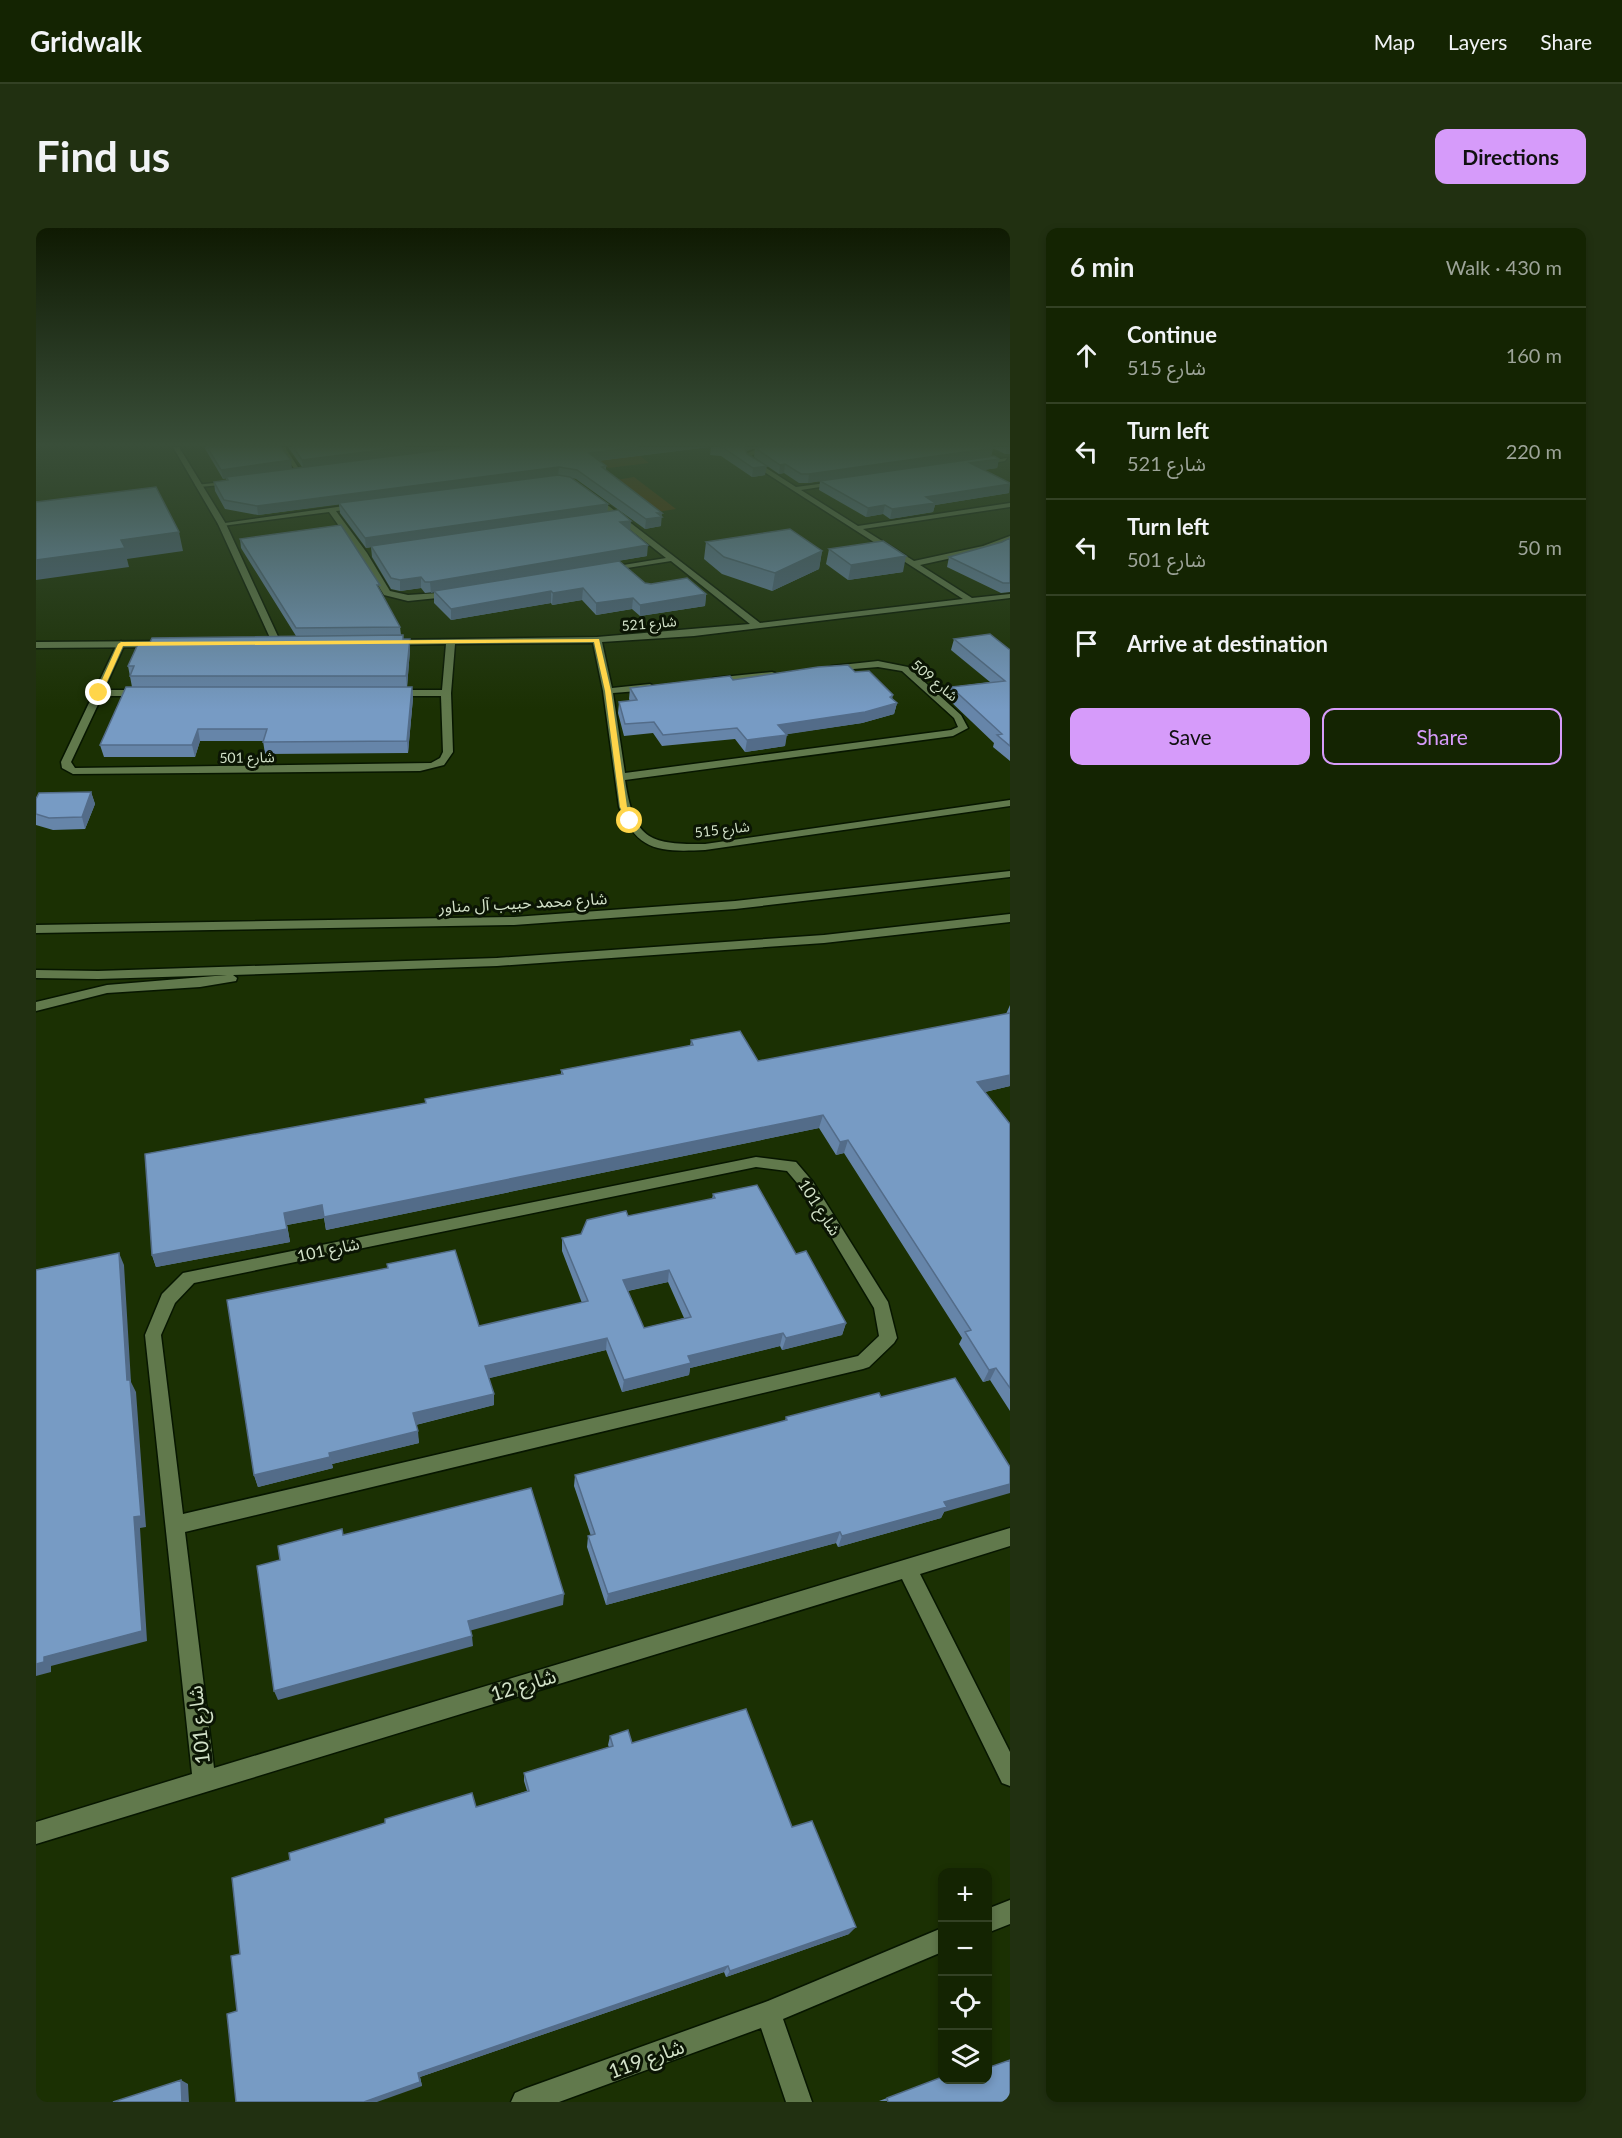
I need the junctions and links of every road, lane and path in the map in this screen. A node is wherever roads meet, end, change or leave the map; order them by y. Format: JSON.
{"nodes":[{"id":1,"x":227,"y":534,"type":"edge"},
{"id":2,"x":349,"y":534,"type":"edge"},
{"id":3,"x":643,"y":534,"type":"edge"},
{"id":4,"x":867,"y":534,"type":"edge"},
{"id":5,"x":1010,"y":538,"type":"edge"},
{"id":6,"x":374,"y":552,"type":"edge"},
{"id":7,"x":363,"y":553,"type":"junction"},
{"id":8,"x":672,"y":559,"type":"junction"},
{"id":9,"x":912,"y":564,"type":"junction"},
{"id":10,"x":592,"y":572,"type":"edge"},
{"id":11,"x":466,"y":592,"type":"edge"},
{"id":12,"x":1010,"y":596,"type":"edge"},
{"id":13,"x":973,"y":602,"type":"junction"},
{"id":14,"x":757,"y":625,"type":"junction"},
{"id":15,"x":597,"y":640,"type":"junction"},
{"id":16,"x":382,"y":642,"type":"edge"},
{"id":17,"x":452,"y":642,"type":"junction"},
{"id":18,"x":255,"y":643,"type":"edge"},
{"id":19,"x":277,"y":643,"type":"junction"},
{"id":20,"x":289,"y":643,"type":"edge"},
{"id":21,"x":121,"y":644,"type":"junction"},
{"id":22,"x":177,"y":644,"type":"edge"},
{"id":23,"x":36,"y":645,"type":"edge"},
{"id":24,"x":819,"y":670,"type":"edge"},
{"id":25,"x":784,"y":673,"type":"edge"},
{"id":26,"x":702,"y":682,"type":"edge"},
{"id":27,"x":655,"y":687,"type":"edge"},
{"id":28,"x":608,"y":691,"type":"junction"},
{"id":29,"x":99,"y":693,"type":"junction"},
{"id":30,"x":159,"y":693,"type":"edge"},
{"id":31,"x":386,"y":693,"type":"edge"},
{"id":32,"x":446,"y":693,"type":"junction"},
{"id":33,"x":621,"y":777,"type":"junction"},
{"id":34,"x":1010,"y":803,"type":"edge"},
{"id":35,"x":1010,"y":874,"type":"edge"},
{"id":36,"x":1010,"y":918,"type":"edge"},
{"id":37,"x":36,"y":930,"type":"edge"},
{"id":38,"x":255,"y":970,"type":"junction"},
{"id":39,"x":36,"y":974,"type":"edge"},
{"id":40,"x":36,"y":1007,"type":"edge"},
{"id":41,"x":176,"y":1525,"type":"junction"},
{"id":42,"x":1010,"y":1537,"type":"edge"},
{"id":43,"x":906,"y":1567,"type":"junction"},
{"id":44,"x":1010,"y":1775,"type":"edge"},
{"id":45,"x":204,"y":1780,"type":"junction"},
{"id":46,"x":36,"y":1833,"type":"edge"},
{"id":47,"x":1010,"y":1912,"type":"edge"},
{"id":48,"x":992,"y":1919,"type":"edge"},
{"id":49,"x":938,"y":1942,"type":"edge"},
{"id":50,"x":768,"y":2013,"type":"junction"},
{"id":51,"x":524,"y":2102,"type":"edge"},
{"id":52,"x":799,"y":2102,"type":"edge"}],
"edges":[{"from":1,"to":19,"type":"street"},
{"from":2,"to":7,"type":"street"},
{"from":3,"to":8,"type":"street"},
{"from":4,"to":9,"type":"street"},
{"from":5,"to":9,"type":"street"},
{"from":6,"to":7,"type":"street"},
{"from":7,"to":11,"type":"street"},
{"from":8,"to":10,"type":"street"},
{"from":8,"to":14,"type":"street"},
{"from":9,"to":13,"type":"street"},
{"from":12,"to":13,"type":"street","name":"شارع 521"},
{"from":13,"to":14,"type":"street","name":"شارع 521"},
{"from":14,"to":15,"type":"street","name":"شارع 521"},
{"from":15,"to":17,"type":"street","name":"شارع 521"},
{"from":15,"to":28,"type":"street","name":"شارع 515"},
{"from":16,"to":17,"type":"street","name":"شارع 521"},
{"from":17,"to":32,"type":"street","name":"شارع 501"},
{"from":18,"to":19,"type":"street"},
{"from":19,"to":20,"type":"street"},
{"from":21,"to":22,"type":"street"},
{"from":21,"to":23,"type":"street"},
{"from":21,"to":29,"type":"street","name":"شارع 501"},
{"from":24,"to":33,"type":"street","name":"شارع 509"},
{"from":25,"to":26,"type":"street"},
{"from":27,"to":28,"type":"street"},
{"from":28,"to":33,"type":"street","name":"شارع 515"},
{"from":29,"to":30,"type":"street"},
{"from":29,"to":32,"type":"street","name":"شارع 501"},
{"from":31,"to":32,"type":"street"},
{"from":33,"to":34,"type":"street","name":"شارع 515"},
{"from":35,"to":37,"type":"street","name":"شارع محمد حبيب آل مناور"},
{"from":36,"to":38,"type":"street"},
{"from":38,"to":39,"type":"street"},
{"from":38,"to":40,"type":"street"},
{"from":41,"to":41,"type":"street","name":"شارع 101"},
{"from":41,"to":45,"type":"street","name":"شارع 101"},
{"from":42,"to":43,"type":"street","name":"شارع 12"},
{"from":43,"to":44,"type":"street"},
{"from":43,"to":45,"type":"street","name":"شارع 12"},
{"from":45,"to":46,"type":"street","name":"شارع 12"},
{"from":47,"to":48,"type":"street"},
{"from":49,"to":50,"type":"street","name":"شارع 119"},
{"from":50,"to":51,"type":"street","name":"شارع 119"},
{"from":50,"to":52,"type":"street"}]}
